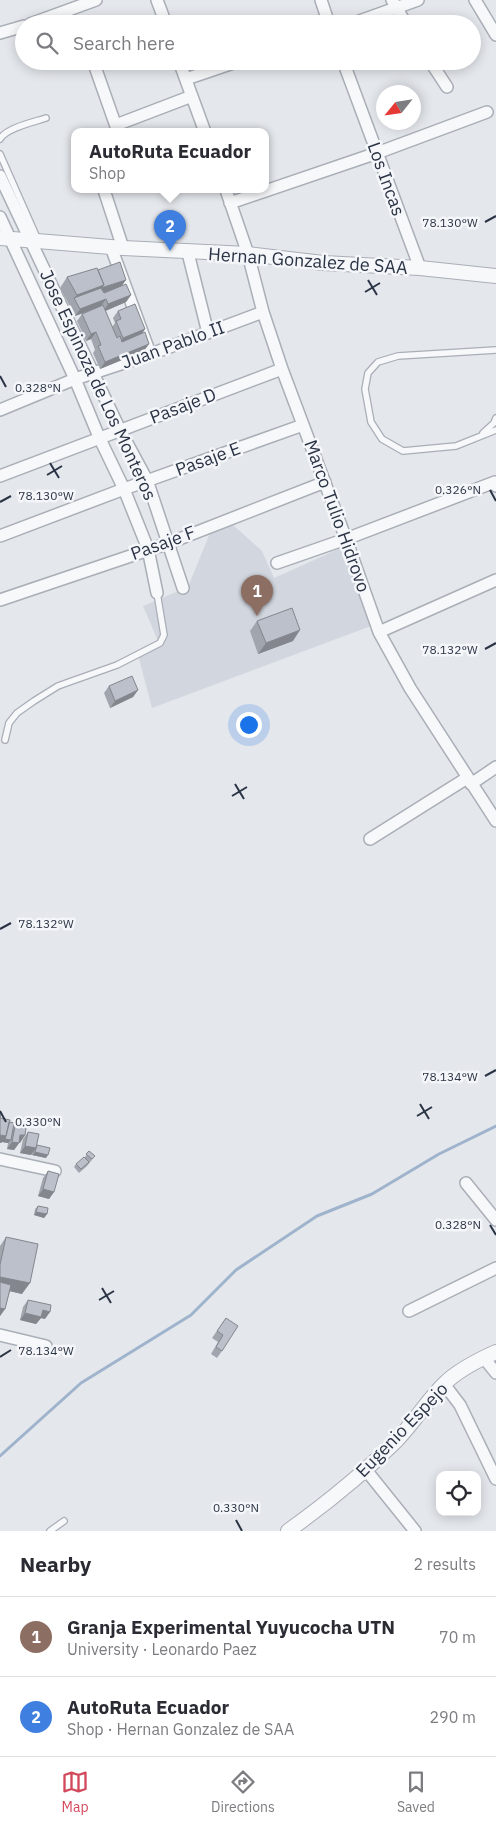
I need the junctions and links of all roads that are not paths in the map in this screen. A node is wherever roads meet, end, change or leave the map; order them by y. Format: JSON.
{"nodes":[{"id":1,"x":96,"y":0,"type":"edge"},
{"id":2,"x":157,"y":0,"type":"edge"},
{"id":3,"x":321,"y":0,"type":"edge"},
{"id":4,"x":418,"y":0,"type":"edge"},
{"id":5,"x":476,"y":0,"type":"edge"},
{"id":6,"x":393,"y":4,"type":"edge"},
{"id":7,"x":55,"y":15,"type":"edge"},
{"id":8,"x":163,"y":15,"type":"edge"},
{"id":9,"x":327,"y":15,"type":"edge"},
{"id":10,"x":370,"y":15,"type":"edge"},
{"id":11,"x":400,"y":15,"type":"edge"},
{"id":12,"x":15,"y":29,"type":"edge"},
{"id":13,"x":0,"y":33,"type":"edge"},
{"id":14,"x":496,"y":35,"type":"edge"},
{"id":15,"x":96,"y":70,"type":"edge"},
{"id":16,"x":182,"y":70,"type":"edge"},
{"id":17,"x":212,"y":70,"type":"edge"},
{"id":18,"x":346,"y":70,"type":"edge"},
{"id":19,"x":436,"y":70,"type":"edge"},
{"id":20,"x":186,"y":79,"type":"junction"},
{"id":21,"x":447,"y":87,"type":"dead end"},
{"id":22,"x":192,"y":96,"type":"junction"},
{"id":23,"x":487,"y":112,"type":"dead end"},
{"id":24,"x":46,"y":118,"type":"dead end"},
{"id":25,"x":117,"y":128,"type":"edge"},
{"id":26,"x":204,"y":128,"type":"edge"},
{"id":27,"x":0,"y":138,"type":"edge"},
{"id":28,"x":377,"y":153,"type":"junction"},
{"id":29,"x":0,"y":154,"type":"edge"},
{"id":30,"x":0,"y":176,"type":"edge"},
{"id":31,"x":269,"y":189,"type":"edge"},
{"id":32,"x":105,"y":193,"type":"edge"},
{"id":33,"x":227,"y":193,"type":"edge"},
{"id":34,"x":257,"y":193,"type":"edge"},
{"id":35,"x":230,"y":202,"type":"junction"},
{"id":36,"x":0,"y":216,"type":"edge"},
{"id":37,"x":5,"y":239,"type":"edge"},
{"id":38,"x":34,"y":240,"type":"junction"},
{"id":39,"x":117,"y":248,"type":"junction"},
{"id":40,"x":188,"y":253,"type":"junction"},
{"id":41,"x":248,"y":254,"type":"junction"},
{"id":42,"x":420,"y":268,"type":"junction"},
{"id":43,"x":496,"y":276,"type":"edge"},
{"id":44,"x":263,"y":312,"type":"junction"},
{"id":45,"x":208,"y":333,"type":"junction"},
{"id":46,"x":496,"y":350,"type":"edge"},
{"id":47,"x":151,"y":354,"type":"junction"},
{"id":48,"x":282,"y":369,"type":"junction"},
{"id":49,"x":94,"y":374,"type":"junction"},
{"id":50,"x":75,"y":379,"type":"junction"},
{"id":51,"x":1,"y":408,"type":"edge"},
{"id":52,"x":496,"y":418,"type":"edge"},
{"id":53,"x":303,"y":425,"type":"junction"},
{"id":54,"x":120,"y":430,"type":"junction"},
{"id":55,"x":496,"y":430,"type":"edge"},
{"id":56,"x":481,"y":435,"type":"junction"},
{"id":57,"x":99,"y":437,"type":"junction"},
{"id":58,"x":0,"y":476,"type":"edge"},
{"id":59,"x":147,"y":480,"type":"junction"},
{"id":60,"x":325,"y":482,"type":"junction"},
{"id":61,"x":496,"y":483,"type":"edge"},
{"id":62,"x":124,"y":489,"type":"junction"},
{"id":63,"x":0,"y":536,"type":"edge"},
{"id":64,"x":346,"y":539,"type":"junction"},
{"id":65,"x":168,"y":543,"type":"junction"},
{"id":66,"x":148,"y":549,"type":"junction"},
{"id":67,"x":277,"y":563,"type":"dead end"},
{"id":68,"x":496,"y":580,"type":"edge"},
{"id":69,"x":183,"y":588,"type":"dead end"},
{"id":70,"x":157,"y":593,"type":"joint"},
{"id":71,"x":0,"y":600,"type":"edge"},
{"id":72,"x":379,"y":632,"type":"junction"},
{"id":73,"x":5,"y":740,"type":"dead end"},
{"id":74,"x":496,"y":767,"type":"edge"},
{"id":75,"x":469,"y":781,"type":"junction"},
{"id":76,"x":496,"y":821,"type":"edge"},
{"id":77,"x":370,"y":839,"type":"dead end"},
{"id":78,"x":0,"y":1159,"type":"edge"},
{"id":79,"x":55,"y":1171,"type":"edge"},
{"id":80,"x":466,"y":1183,"type":"dead end"},
{"id":81,"x":496,"y":1220,"type":"edge"},
{"id":82,"x":496,"y":1268,"type":"edge"},
{"id":83,"x":409,"y":1311,"type":"dead end"},
{"id":84,"x":0,"y":1335,"type":"edge"},
{"id":85,"x":46,"y":1346,"type":"dead end"},
{"id":86,"x":490,"y":1355,"type":"edge"},
{"id":87,"x":496,"y":1373,"type":"edge"},
{"id":88,"x":444,"y":1384,"type":"junction"},
{"id":89,"x":366,"y":1470,"type":"junction"},
{"id":90,"x":496,"y":1479,"type":"edge"},
{"id":91,"x":64,"y":1521,"type":"dead end"},
{"id":92,"x":50,"y":1531,"type":"edge"},
{"id":93,"x":288,"y":1531,"type":"edge"},
{"id":94,"x":416,"y":1531,"type":"edge"}],
"edges":[{"from":1,"to":7,"type":"street"},
{"from":2,"to":8,"type":"street"},
{"from":3,"to":9,"type":"street"},
{"from":4,"to":6,"type":"street"},
{"from":5,"to":14,"type":"street"},
{"from":6,"to":10,"type":"street"},
{"from":6,"to":11,"type":"street"},
{"from":12,"to":13,"type":"street"},
{"from":15,"to":25,"type":"street"},
{"from":16,"to":20,"type":"street"},
{"from":17,"to":20,"type":"street"},
{"from":18,"to":28,"type":"street","name":"Los Incas"},
{"from":19,"to":21,"type":"street"},
{"from":20,"to":22,"type":"street"},
{"from":22,"to":25,"type":"street"},
{"from":22,"to":26,"type":"street"},
{"from":23,"to":28,"type":"street"},
{"from":24,"to":27,"type":"lane"},
{"from":28,"to":31,"type":"street"},
{"from":28,"to":42,"type":"street","name":"Los Incas"},
{"from":29,"to":38,"type":"lane"},
{"from":30,"to":38,"type":"street","name":"Jose Espinoza de Los Monteros"},
{"from":32,"to":39,"type":"street"},
{"from":33,"to":35,"type":"street","name":"Marco Tulio Hidrovo"},
{"from":34,"to":35,"type":"street"},
{"from":35,"to":41,"type":"street","name":"Marco Tulio Hidrovo"},
{"from":36,"to":37,"type":"street","name":"Jose Espinoza de Los Monteros"},
{"from":37,"to":38,"type":"street","name":"Hernan Gonzalez de SAA"},
{"from":37,"to":50,"type":"street","name":"Jose Espinoza de Los Monteros"},
{"from":38,"to":39,"type":"street","name":"Hernan Gonzalez de SAA"},
{"from":38,"to":49,"type":"street","name":"Jose Espinoza de Los Monteros"},
{"from":39,"to":40,"type":"street","name":"Hernan Gonzalez de SAA"},
{"from":39,"to":47,"type":"street"},
{"from":40,"to":41,"type":"street","name":"Hernan Gonzalez de SAA"},
{"from":40,"to":45,"type":"street"},
{"from":41,"to":42,"type":"street","name":"Hernan Gonzalez de SAA"},
{"from":41,"to":44,"type":"street","name":"Marco Tulio Hidrovo"},
{"from":42,"to":43,"type":"street","name":"Hernan Gonzalez de SAA"},
{"from":44,"to":45,"type":"street","name":"Juan Pablo II"},
{"from":44,"to":48,"type":"street","name":"Marco Tulio Hidrovo"},
{"from":45,"to":47,"type":"street","name":"Juan Pablo II"},
{"from":46,"to":56,"type":"lane"},
{"from":47,"to":49,"type":"street","name":"Juan Pablo II"},
{"from":48,"to":53,"type":"street","name":"Marco Tulio Hidrovo"},
{"from":48,"to":54,"type":"street","name":"Pasaje D"},
{"from":49,"to":50,"type":"street","name":"Juan Pablo II"},
{"from":49,"to":54,"type":"street","name":"Jose Espinoza de Los Monteros"},
{"from":50,"to":51,"type":"street","name":"Juan Pablo II"},
{"from":50,"to":57,"type":"street","name":"Jose Espinoza de Los Monteros"},
{"from":52,"to":56,"type":"lane"},
{"from":53,"to":59,"type":"street","name":"Pasaje E"},
{"from":53,"to":60,"type":"street","name":"Marco Tulio Hidrovo"},
{"from":54,"to":57,"type":"street","name":"Pasaje D"},
{"from":54,"to":59,"type":"street","name":"Jose Espinoza de Los Monteros"},
{"from":55,"to":56,"type":"lane"},
{"from":57,"to":58,"type":"street","name":"Pasaje D"},
{"from":57,"to":62,"type":"street","name":"Jose Espinoza de Los Monteros"},
{"from":59,"to":62,"type":"street","name":"Pasaje E"},
{"from":59,"to":65,"type":"street","name":"Jose Espinoza de Los Monteros"},
{"from":60,"to":64,"type":"street","name":"Marco Tulio Hidrovo"},
{"from":60,"to":65,"type":"street","name":"Pasaje F"},
{"from":61,"to":64,"type":"street"},
{"from":62,"to":63,"type":"street","name":"Pasaje E"},
{"from":62,"to":66,"type":"street","name":"Jose Espinoza de Los Monteros"},
{"from":64,"to":67,"type":"street"},
{"from":64,"to":72,"type":"street","name":"Marco Tulio Hidrovo"},
{"from":65,"to":66,"type":"street","name":"Pasaje F"},
{"from":65,"to":69,"type":"street","name":"Jose Espinoza de Los Monteros"},
{"from":66,"to":70,"type":"street","name":"Jose Espinoza de Los Monteros"},
{"from":66,"to":71,"type":"street","name":"Pasaje F"},
{"from":68,"to":72,"type":"street"},
{"from":70,"to":73,"type":"lane"},
{"from":72,"to":75,"type":"street","name":"Marco Tulio Hidrovo"},
{"from":74,"to":75,"type":"street"},
{"from":75,"to":76,"type":"street","name":"Marco Tulio Hidrovo"},
{"from":75,"to":77,"type":"street"},
{"from":78,"to":79,"type":"street"},
{"from":80,"to":81,"type":"street"},
{"from":82,"to":83,"type":"street"},
{"from":84,"to":85,"type":"street"},
{"from":86,"to":87,"type":"street"},
{"from":86,"to":88,"type":"street","name":"Eugenio Espejo"},
{"from":88,"to":89,"type":"street","name":"Eugenio Espejo"},
{"from":88,"to":90,"type":"street"},
{"from":89,"to":93,"type":"street","name":"Eugenio Espejo"},
{"from":89,"to":94,"type":"street"},
{"from":91,"to":92,"type":"lane"}]}
